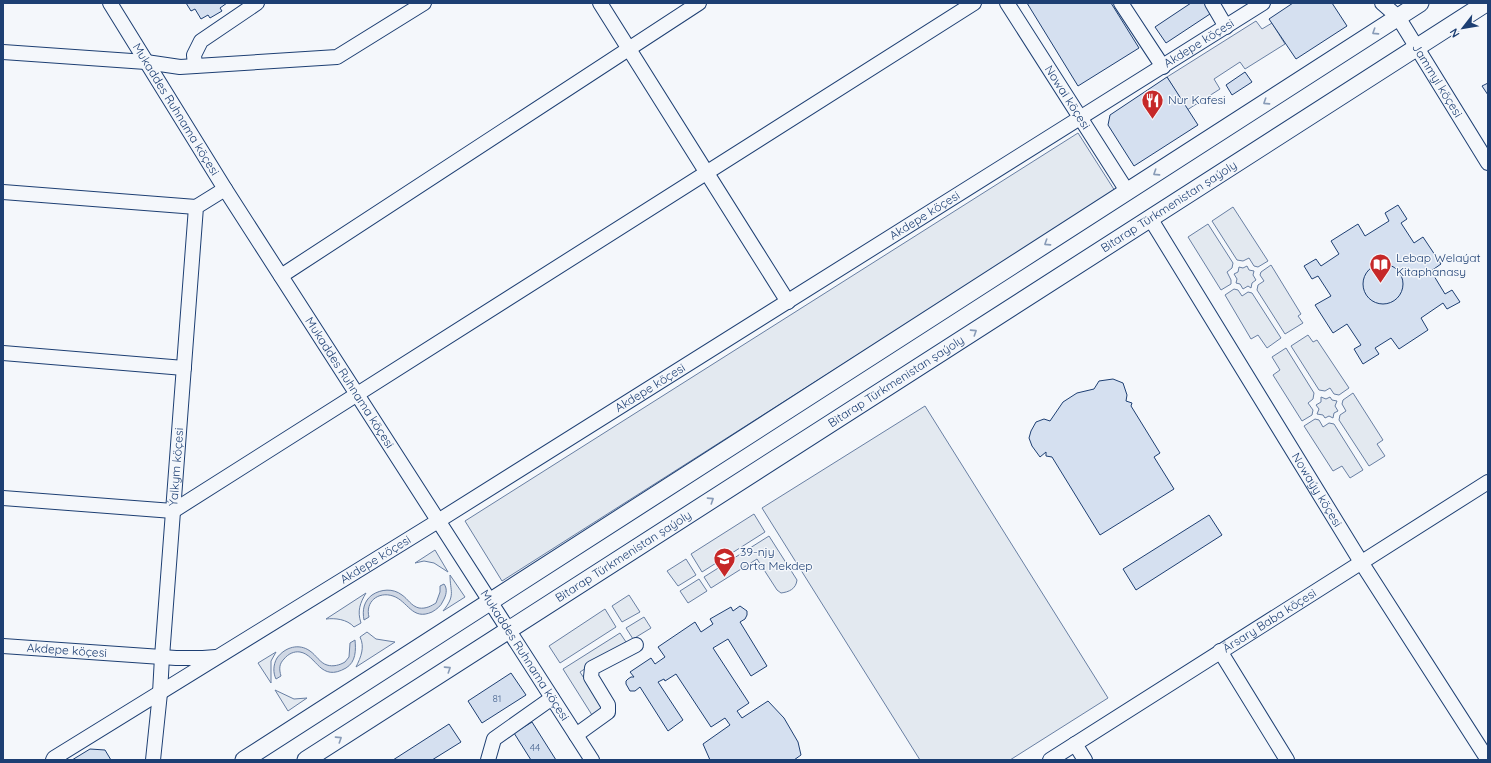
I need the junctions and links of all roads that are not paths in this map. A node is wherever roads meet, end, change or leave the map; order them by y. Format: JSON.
{"nodes":[{"id":1,"x":110,"y":3,"type":"edge"},
{"id":2,"x":257,"y":3,"type":"edge"},
{"id":3,"x":424,"y":3,"type":"edge"},
{"id":4,"x":600,"y":3,"type":"edge"},
{"id":5,"x":699,"y":3,"type":"edge"},
{"id":6,"x":974,"y":3,"type":"edge"},
{"id":7,"x":1007,"y":3,"type":"edge"},
{"id":8,"x":1121,"y":3,"type":"edge"},
{"id":9,"x":1212,"y":3,"type":"edge"},
{"id":10,"x":1263,"y":3,"type":"edge"},
{"id":11,"x":1382,"y":3,"type":"edge"},
{"id":12,"x":1420,"y":3,"type":"edge"},
{"id":13,"x":1486,"y":3,"type":"edge"},
{"id":14,"x":1398,"y":17,"type":"junction"},
{"id":15,"x":1226,"y":27,"type":"junction"},
{"id":16,"x":1416,"y":47,"type":"junction"},
{"id":17,"x":629,"y":48,"type":"junction"},
{"id":18,"x":3,"y":52,"type":"edge"},
{"id":19,"x":146,"y":62,"type":"junction"},
{"id":20,"x":195,"y":66,"type":"junction"},
{"id":21,"x":1163,"y":67,"type":"junction"},
{"id":22,"x":1081,"y":119,"type":"junction"},
{"id":23,"x":1488,"y":163,"type":"edge"},
{"id":24,"x":707,"y":173,"type":"junction"},
{"id":25,"x":225,"y":189,"type":"junction"},
{"id":26,"x":1127,"y":191,"type":"junction"},
{"id":27,"x":3,"y":192,"type":"edge"},
{"id":28,"x":196,"y":207,"type":"junction"},
{"id":29,"x":1150,"y":218,"type":"junction"},
{"id":30,"x":281,"y":276,"type":"junction"},
{"id":31,"x":788,"y":302,"type":"junction"},
{"id":32,"x":3,"y":352,"type":"edge"},
{"id":33,"x":184,"y":368,"type":"junction"},
{"id":34,"x":358,"y":394,"type":"junction"},
{"id":35,"x":1488,"y":482,"type":"edge"},
{"id":36,"x":3,"y":498,"type":"edge"},
{"id":37,"x":173,"y":511,"type":"junction"},
{"id":38,"x":438,"y":520,"type":"junction"},
{"id":39,"x":1361,"y":562,"type":"junction"},
{"id":40,"x":491,"y":601,"type":"junction"},
{"id":41,"x":509,"y":630,"type":"junction"},
{"id":42,"x":636,"y":645,"type":"dead end"},
{"id":43,"x":3,"y":646,"type":"edge"},
{"id":44,"x":1220,"y":652,"type":"junction"},
{"id":45,"x":219,"y":656,"type":"junction"},
{"id":46,"x":162,"y":657,"type":"junction"},
{"id":47,"x":160,"y":693,"type":"junction"},
{"id":48,"x":552,"y":698,"type":"junction"},
{"id":49,"x":576,"y":734,"type":"junction"},
{"id":50,"x":1075,"y":744,"type":"junction"},
{"id":51,"x":1485,"y":758,"type":"edge"},
{"id":52,"x":53,"y":760,"type":"edge"},
{"id":53,"x":153,"y":760,"type":"edge"},
{"id":54,"x":244,"y":760,"type":"edge"},
{"id":55,"x":306,"y":760,"type":"edge"},
{"id":56,"x":488,"y":760,"type":"edge"},
{"id":57,"x":592,"y":760,"type":"edge"},
{"id":58,"x":1050,"y":760,"type":"edge"},
{"id":59,"x":1085,"y":760,"type":"edge"},
{"id":60,"x":1287,"y":760,"type":"edge"}],
"edges":[{"from":1,"to":19,"type":"street","name":"Mukaddes Ruhnama köçesi"},
{"from":2,"to":20,"type":"street"},
{"from":3,"to":20,"type":"street"},
{"from":4,"to":17,"type":"street"},
{"from":5,"to":17,"type":"street"},
{"from":6,"to":24,"type":"street"},
{"from":7,"to":22,"type":"street","name":"Nowai köçesi"},
{"from":8,"to":21,"type":"street"},
{"from":9,"to":15,"type":"street"},
{"from":10,"to":15,"type":"street","name":"Akdepe köçesi"},
{"from":11,"to":14,"type":"street","name":"Jammyl köçesi"},
{"from":12,"to":14,"type":"main road"},
{"from":13,"to":16,"type":"main road","name":"Bitarap Türkmenistan şaýoly"},
{"from":14,"to":16,"type":"street","name":"Jammyl köçesi"},
{"from":14,"to":26,"type":"main road","one_way":true},
{"from":15,"to":21,"type":"street","name":"Akdepe köçesi"},
{"from":16,"to":23,"type":"street","name":"Jammyl köçesi"},
{"from":16,"to":29,"type":"main road","name":"Bitarap Türkmenistan şaýoly"},
{"from":17,"to":24,"type":"street"},
{"from":17,"to":30,"type":"street"},
{"from":18,"to":19,"type":"street"},
{"from":19,"to":20,"type":"street"},
{"from":19,"to":25,"type":"street","name":"Mukaddes Ruhnama köçesi"},
{"from":21,"to":22,"type":"street","name":"Akdepe köçesi"},
{"from":22,"to":26,"type":"street","name":"Nowai köçesi"},
{"from":22,"to":31,"type":"street","name":"Akdepe köçesi"},
{"from":24,"to":31,"type":"street"},
{"from":24,"to":34,"type":"street"},
{"from":25,"to":28,"type":"street"},
{"from":25,"to":30,"type":"street","name":"Mukaddes Ruhnama köçesi"},
{"from":26,"to":40,"type":"main road","one_way":true},
{"from":27,"to":28,"type":"street"},
{"from":28,"to":33,"type":"street","name":"Ýalkym köçesi"},
{"from":29,"to":39,"type":"street","name":"Nowaýy köçesi"},
{"from":41,"to":29,"type":"main road","name":"Bitarap Türkmenistan şaýoly","one_way":true},
{"from":30,"to":34,"type":"street","name":"Mukaddes Ruhnama köçesi"},
{"from":31,"to":38,"type":"street","name":"Akdepe köçesi"},
{"from":32,"to":33,"type":"street"},
{"from":33,"to":37,"type":"street","name":"Ýalkym köçesi"},
{"from":34,"to":37,"type":"street"},
{"from":34,"to":38,"type":"street","name":"Mukaddes Ruhnama köçesi"},
{"from":35,"to":39,"type":"street","name":"Ärsary Baba köçesi"},
{"from":36,"to":37,"type":"street"},
{"from":37,"to":46,"type":"street","name":"Ýalkym köçesi"},
{"from":38,"to":40,"type":"street","name":"Mukaddes Ruhnama köçesi"},
{"from":38,"to":45,"type":"street","name":"Akdepe köçesi"},
{"from":39,"to":44,"type":"street","name":"Ärsary Baba köçesi"},
{"from":39,"to":51,"type":"street","name":"Nowaýy köçesi"},
{"from":40,"to":41,"type":"street","name":"Mukaddes Ruhnama köçesi"},
{"from":40,"to":54,"type":"main road"},
{"from":41,"to":48,"type":"street","name":"Mukaddes Ruhnama köçesi"},
{"from":55,"to":41,"type":"main road","name":"Bitarap Türkmenistan şaýoly","one_way":true},
{"from":42,"to":49,"type":"street"},
{"from":43,"to":46,"type":"street","name":"Akdepe köçesi"},
{"from":44,"to":50,"type":"street","name":"Ärsary Baba köçesi"},
{"from":44,"to":60,"type":"street"},
{"from":45,"to":46,"type":"street","name":"Akdepe köçesi"},
{"from":45,"to":47,"type":"street"},
{"from":46,"to":47,"type":"street","name":"Ýalkym köçesi"},
{"from":47,"to":52,"type":"street"},
{"from":47,"to":53,"type":"street","name":"Ýalkym köçesi"},
{"from":48,"to":49,"type":"street","name":"Mukaddes Ruhnama köçesi"},
{"from":48,"to":56,"type":"street"},
{"from":49,"to":57,"type":"street","name":"Mukaddes Ruhnama köçesi"},
{"from":50,"to":58,"type":"street","name":"Ärsary Baba köçesi"},
{"from":50,"to":59,"type":"street"}]}
